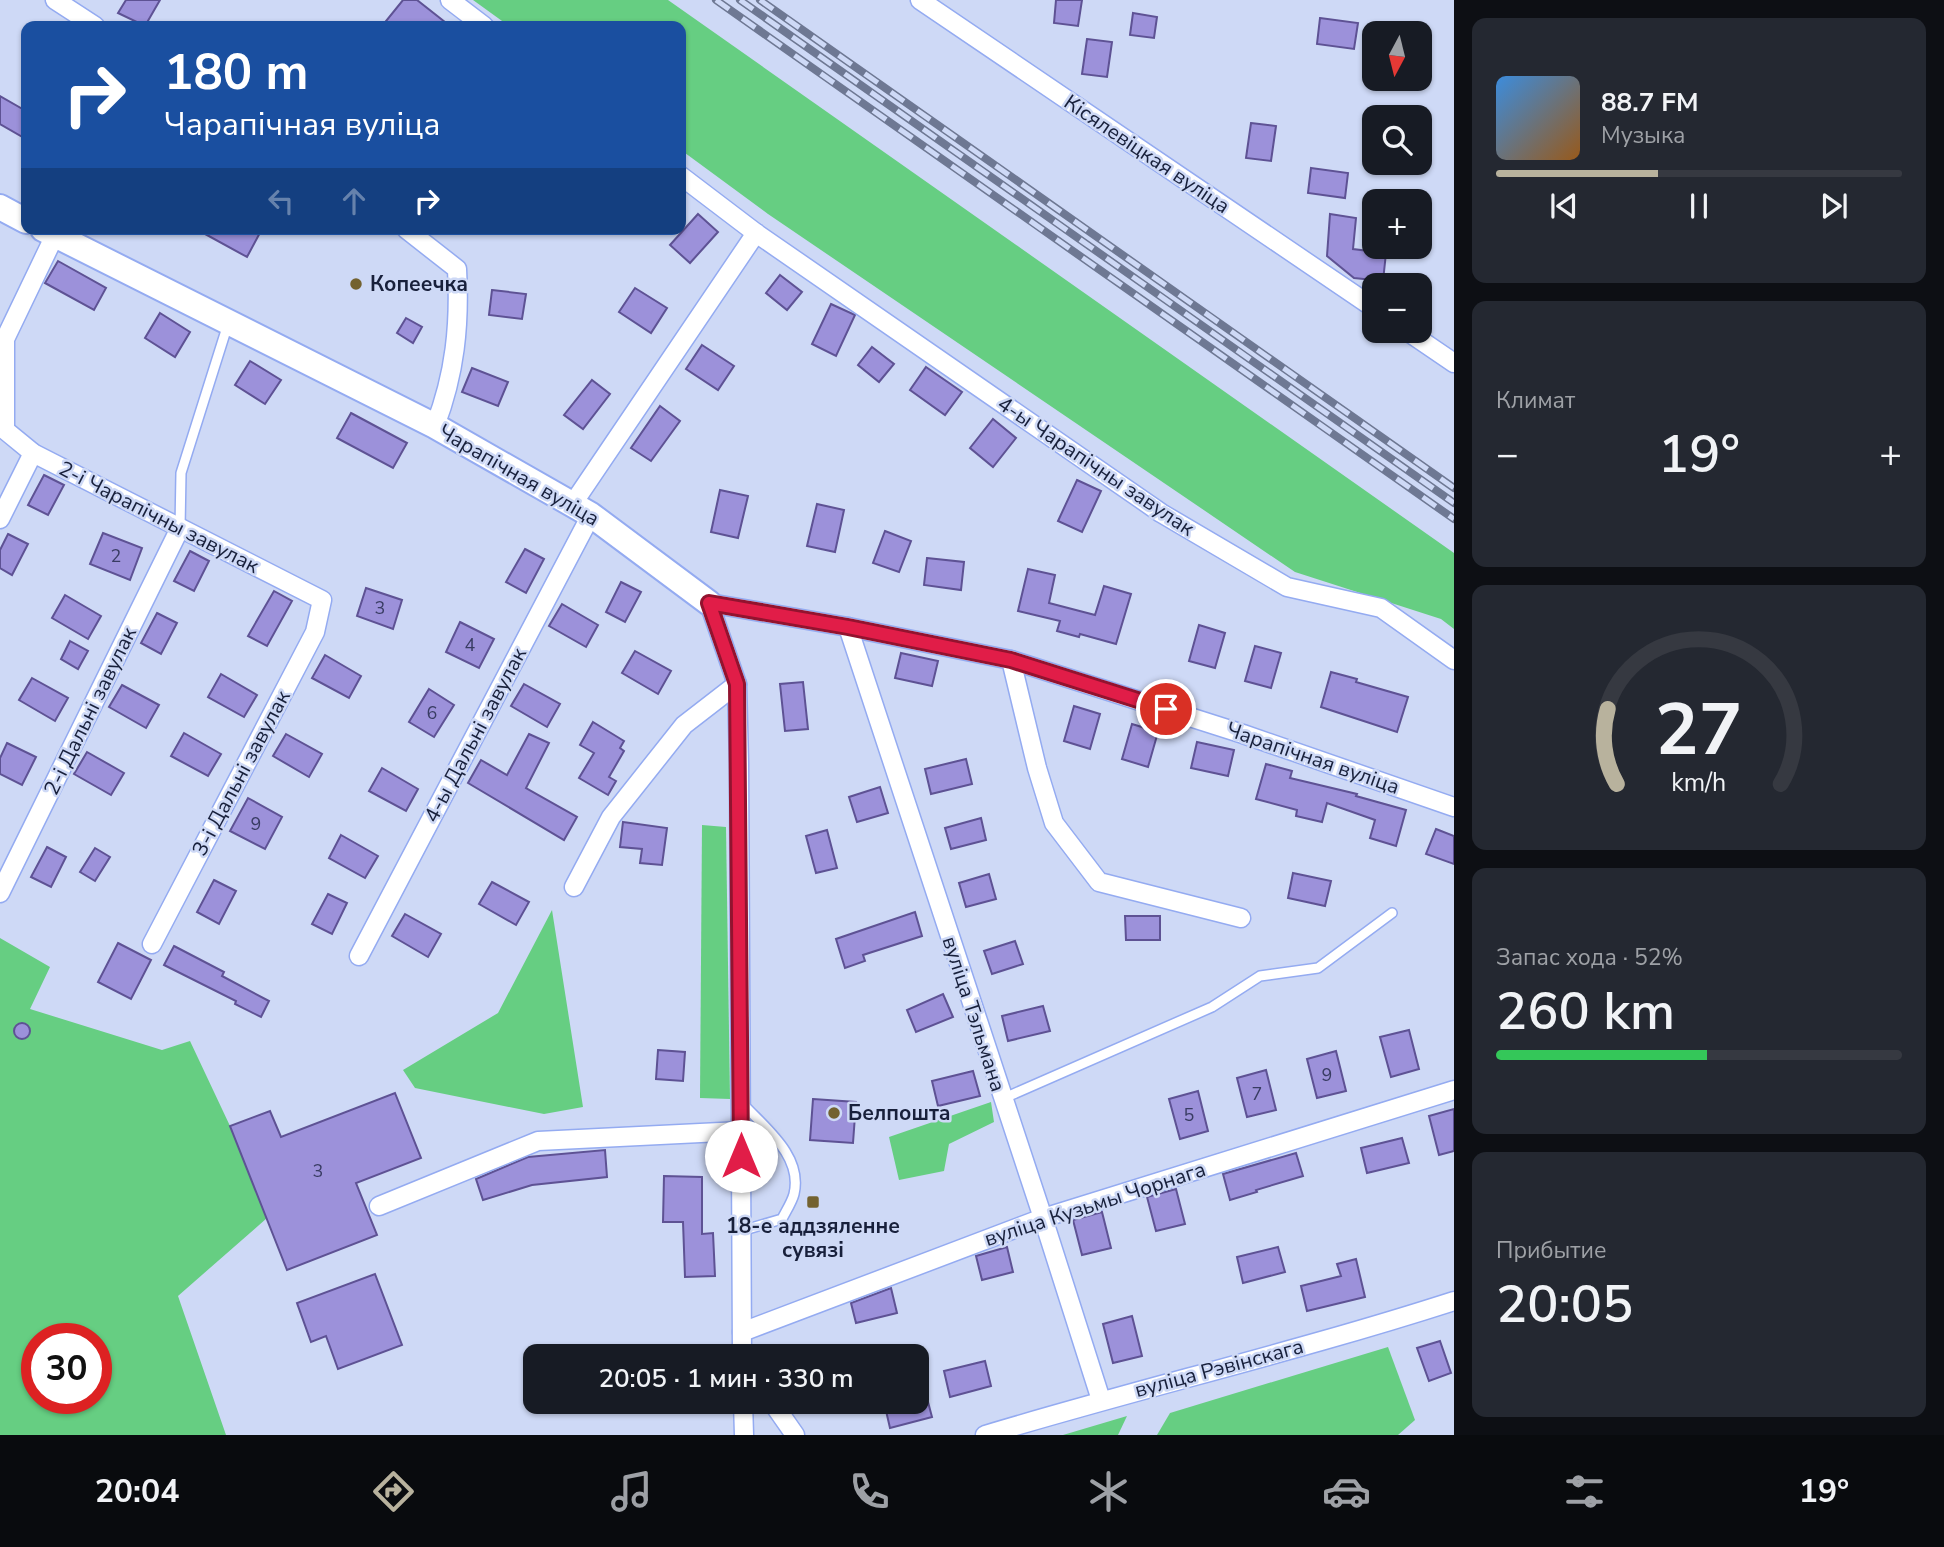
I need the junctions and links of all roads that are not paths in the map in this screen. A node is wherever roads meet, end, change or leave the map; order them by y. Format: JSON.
{"nodes":[{"id":1,"x":55,"y":0,"type":"edge"},
{"id":2,"x":450,"y":0,"type":"edge"},
{"id":3,"x":920,"y":0,"type":"edge"},
{"id":4,"x":87,"y":21,"type":"edge"},
{"id":5,"x":478,"y":21,"type":"edge"},
{"id":6,"x":686,"y":180,"type":"edge"},
{"id":7,"x":0,"y":207,"type":"edge"},
{"id":8,"x":21,"y":218,"type":"edge"},
{"id":9,"x":756,"y":233,"type":"junction"},
{"id":10,"x":48,"y":235,"type":"edge"},
{"id":11,"x":55,"y":235,"type":"edge"},
{"id":12,"x":413,"y":235,"type":"edge"},
{"id":13,"x":1362,"y":300,"type":"edge"},
{"id":14,"x":229,"y":323,"type":"junction"},
{"id":15,"x":1425,"y":343,"type":"edge"},
{"id":16,"x":1454,"y":363,"type":"edge"},
{"id":17,"x":435,"y":426,"type":"junction"},
{"id":18,"x":3,"y":427,"type":"edge"},
{"id":19,"x":33,"y":453,"type":"junction"},
{"id":20,"x":582,"y":510,"type":"junction"},
{"id":21,"x":0,"y":519,"type":"edge"},
{"id":22,"x":180,"y":528,"type":"junction"},
{"id":23,"x":322,"y":600,"type":"joint"},
{"id":24,"x":709,"y":603,"type":"junction"},
{"id":25,"x":848,"y":627,"type":"junction"},
{"id":26,"x":1011,"y":660,"type":"junction"},
{"id":27,"x":1454,"y":660,"type":"edge"},
{"id":28,"x":737,"y":684,"type":"junction"},
{"id":29,"x":1454,"y":807,"type":"edge"},
{"id":30,"x":574,"y":887,"type":"dead end"},
{"id":31,"x":0,"y":894,"type":"edge"},
{"id":32,"x":1392,"y":913,"type":"dead end"},
{"id":33,"x":1241,"y":918,"type":"dead end"},
{"id":34,"x":152,"y":944,"type":"dead end"},
{"id":35,"x":359,"y":956,"type":"dead end"},
{"id":36,"x":1454,"y":1090,"type":"edge"},
{"id":37,"x":1002,"y":1099,"type":"junction"},
{"id":38,"x":741,"y":1102,"type":"junction"},
{"id":39,"x":741,"y":1131,"type":"junction"},
{"id":40,"x":379,"y":1206,"type":"dead end"},
{"id":41,"x":1043,"y":1218,"type":"junction"},
{"id":42,"x":741,"y":1231,"type":"junction"},
{"id":43,"x":1454,"y":1301,"type":"edge"},
{"id":44,"x":742,"y":1332,"type":"junction"},
{"id":45,"x":742,"y":1344,"type":"edge"},
{"id":46,"x":1101,"y":1400,"type":"junction"},
{"id":47,"x":743,"y":1414,"type":"edge"},
{"id":48,"x":781,"y":1414,"type":"edge"},
{"id":49,"x":744,"y":1435,"type":"edge"},
{"id":50,"x":796,"y":1435,"type":"edge"},
{"id":51,"x":985,"y":1435,"type":"edge"}],
"edges":[{"from":1,"to":4,"type":"street"},
{"from":2,"to":5,"type":"street"},
{"from":3,"to":13,"type":"street","name":"Кісялевіцкая вуліца"},
{"from":6,"to":9,"type":"street","name":"4-ы Чарапічны завулак"},
{"from":7,"to":8,"type":"street"},
{"from":9,"to":20,"type":"street"},
{"from":9,"to":27,"type":"street","name":"4-ы Чарапічны завулак"},
{"from":10,"to":18,"type":"street"},
{"from":11,"to":14,"type":"street","name":"Чарапічная вуліца"},
{"from":12,"to":17,"type":"street"},
{"from":14,"to":17,"type":"street","name":"Чарапічная вуліца"},
{"from":14,"to":22,"type":"lane"},
{"from":15,"to":16,"type":"street"},
{"from":17,"to":20,"type":"street","name":"Чарапічная вуліца"},
{"from":18,"to":19,"type":"street","name":"2-і Чарапічны завулак"},
{"from":19,"to":21,"type":"street"},
{"from":19,"to":22,"type":"street","name":"2-і Чарапічны завулак"},
{"from":20,"to":24,"type":"street","name":"Чарапічная вуліца"},
{"from":20,"to":35,"type":"street","name":"4-ы Дальні завулак"},
{"from":22,"to":23,"type":"street","name":"2-і Чарапічны завулак"},
{"from":22,"to":31,"type":"street","name":"2-і Дальні завулак"},
{"from":23,"to":34,"type":"street","name":"3-і Дальні завулак"},
{"from":24,"to":25,"type":"street","name":"Чарапічная вуліца"},
{"from":24,"to":28,"type":"street"},
{"from":25,"to":26,"type":"street","name":"Чарапічная вуліца"},
{"from":25,"to":37,"type":"street","name":"вуліца Тэльмана"},
{"from":26,"to":29,"type":"street","name":"Чарапічная вуліца"},
{"from":26,"to":33,"type":"street"},
{"from":28,"to":30,"type":"street"},
{"from":28,"to":38,"type":"street"},
{"from":32,"to":37,"type":"lane"},
{"from":36,"to":41,"type":"street","name":"вуліца Кузьмы Чорнага"},
{"from":37,"to":41,"type":"street","name":"вуліца Тэльмана"},
{"from":38,"to":39,"type":"street"},
{"from":38,"to":42,"type":"lane"},
{"from":39,"to":40,"type":"street"},
{"from":39,"to":42,"type":"street"},
{"from":41,"to":44,"type":"street","name":"вуліца Кузьмы Чорнага"},
{"from":41,"to":46,"type":"street","name":"вуліца Тэльмана"},
{"from":42,"to":44,"type":"street"},
{"from":43,"to":46,"type":"street","name":"вуліца Рэвінскага"},
{"from":44,"to":45,"type":"street"},
{"from":46,"to":51,"type":"street","name":"вуліца Рэвінскага"},
{"from":47,"to":49,"type":"street"},
{"from":48,"to":50,"type":"street"}]}
